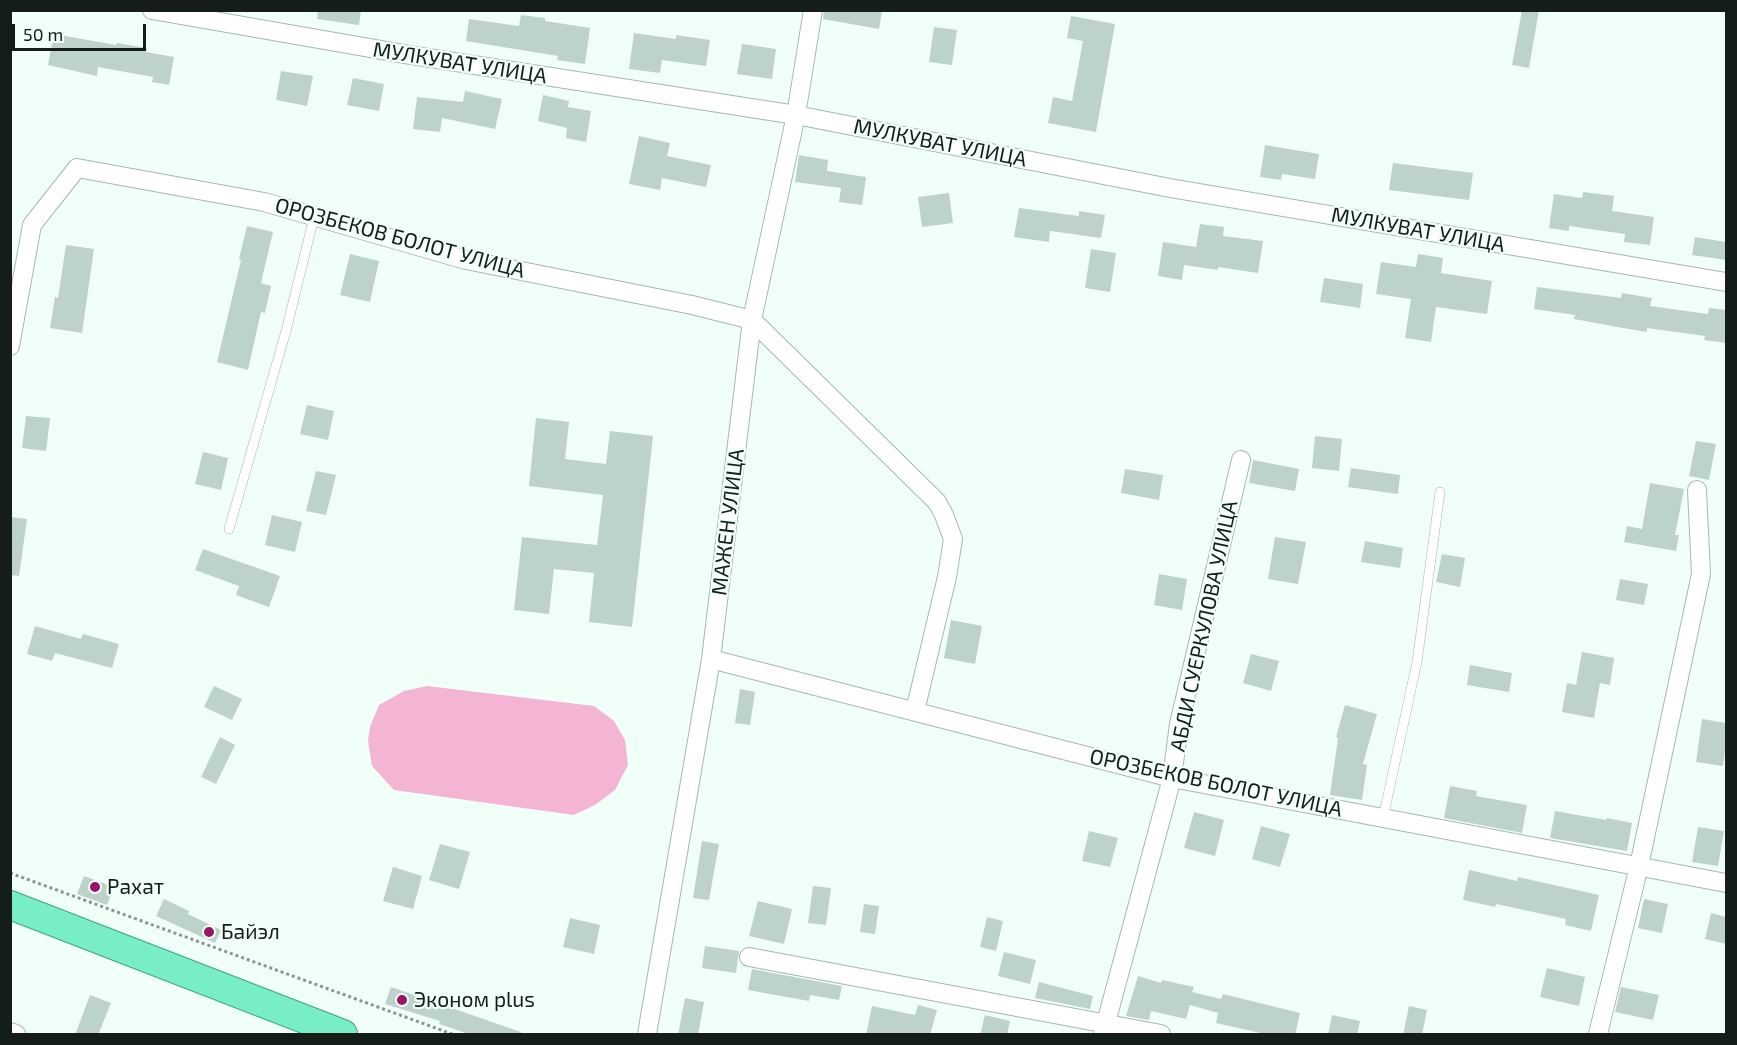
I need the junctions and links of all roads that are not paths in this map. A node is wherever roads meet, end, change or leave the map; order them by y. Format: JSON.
{"nodes":[{"id":1,"x":152,"y":10,"type":"edge"},
{"id":2,"x":813,"y":10,"type":"edge"},
{"id":3,"x":796,"y":115,"type":"junction"},
{"id":4,"x":314,"y":217,"type":"junction"},
{"id":5,"x":1726,"y":282,"type":"edge"},
{"id":6,"x":752,"y":320,"type":"junction"},
{"id":7,"x":10,"y":346,"type":"edge"},
{"id":8,"x":1241,"y":460,"type":"dead end"},
{"id":9,"x":1697,"y":490,"type":"dead end"},
{"id":10,"x":1440,"y":492,"type":"dead end"},
{"id":11,"x":229,"y":529,"type":"dead end"},
{"id":12,"x":711,"y":658,"type":"junction"},
{"id":13,"x":915,"y":711,"type":"junction"},
{"id":14,"x":1172,"y":778,"type":"junction"},
{"id":15,"x":1383,"y":818,"type":"junction"},
{"id":16,"x":1639,"y":866,"type":"junction"},
{"id":17,"x":1726,"y":883,"type":"edge"},
{"id":18,"x":10,"y":905,"type":"edge"},
{"id":19,"x":749,"y":957,"type":"dead end"},
{"id":20,"x":1104,"y":1029,"type":"edge"},
{"id":21,"x":10,"y":1032,"type":"edge"},
{"id":22,"x":16,"y":1035,"type":"edge"},
{"id":23,"x":343,"y":1035,"type":"edge"},
{"id":24,"x":647,"y":1035,"type":"edge"},
{"id":25,"x":1161,"y":1035,"type":"edge"},
{"id":26,"x":1598,"y":1035,"type":"edge"}],
"edges":[{"from":1,"to":3,"type":"street","name":"МУЛКУВАТ УЛИЦА"},
{"from":2,"to":3,"type":"street","name":"МАЖЕН УЛИЦА"},
{"from":3,"to":5,"type":"street","name":"МУЛКУВАТ УЛИЦА"},
{"from":3,"to":6,"type":"street","name":"МАЖЕН УЛИЦА"},
{"from":4,"to":6,"type":"street","name":"ОРОЗБЕКОВ БОЛОТ УЛИЦА"},
{"from":4,"to":7,"type":"street","name":"ОРОЗБЕКОВ БОЛОТ УЛИЦА"},
{"from":4,"to":11,"type":"lane"},
{"from":6,"to":12,"type":"street","name":"МАЖЕН УЛИЦА"},
{"from":6,"to":13,"type":"street"},
{"from":8,"to":14,"type":"street","name":"АБДИ СУЕРКУЛОВА УЛИЦА"},
{"from":9,"to":16,"type":"street"},
{"from":10,"to":15,"type":"lane"},
{"from":12,"to":13,"type":"street","name":"ОРОЗБЕКОВ БОЛОТ УЛИЦА"},
{"from":12,"to":24,"type":"street","name":"МАЖЕН УЛИЦА"},
{"from":13,"to":14,"type":"street","name":"ОРОЗБЕКОВ БОЛОТ УЛИЦА"},
{"from":14,"to":15,"type":"street","name":"ОРОЗБЕКОВ БОЛОТ УЛИЦА"},
{"from":14,"to":20,"type":"street","name":"АБДИ СУЕРКУЛОВА УЛИЦА"},
{"from":15,"to":16,"type":"street","name":"ОРОЗБЕКОВ БОЛОТ УЛИЦА"},
{"from":16,"to":17,"type":"street","name":"ОРОЗБЕКОВ БОЛОТ УЛИЦА"},
{"from":16,"to":26,"type":"street"},
{"from":18,"to":23,"type":"highway"},
{"from":19,"to":20,"type":"street"},
{"from":20,"to":25,"type":"street"},
{"from":21,"to":22,"type":"street"}]}
